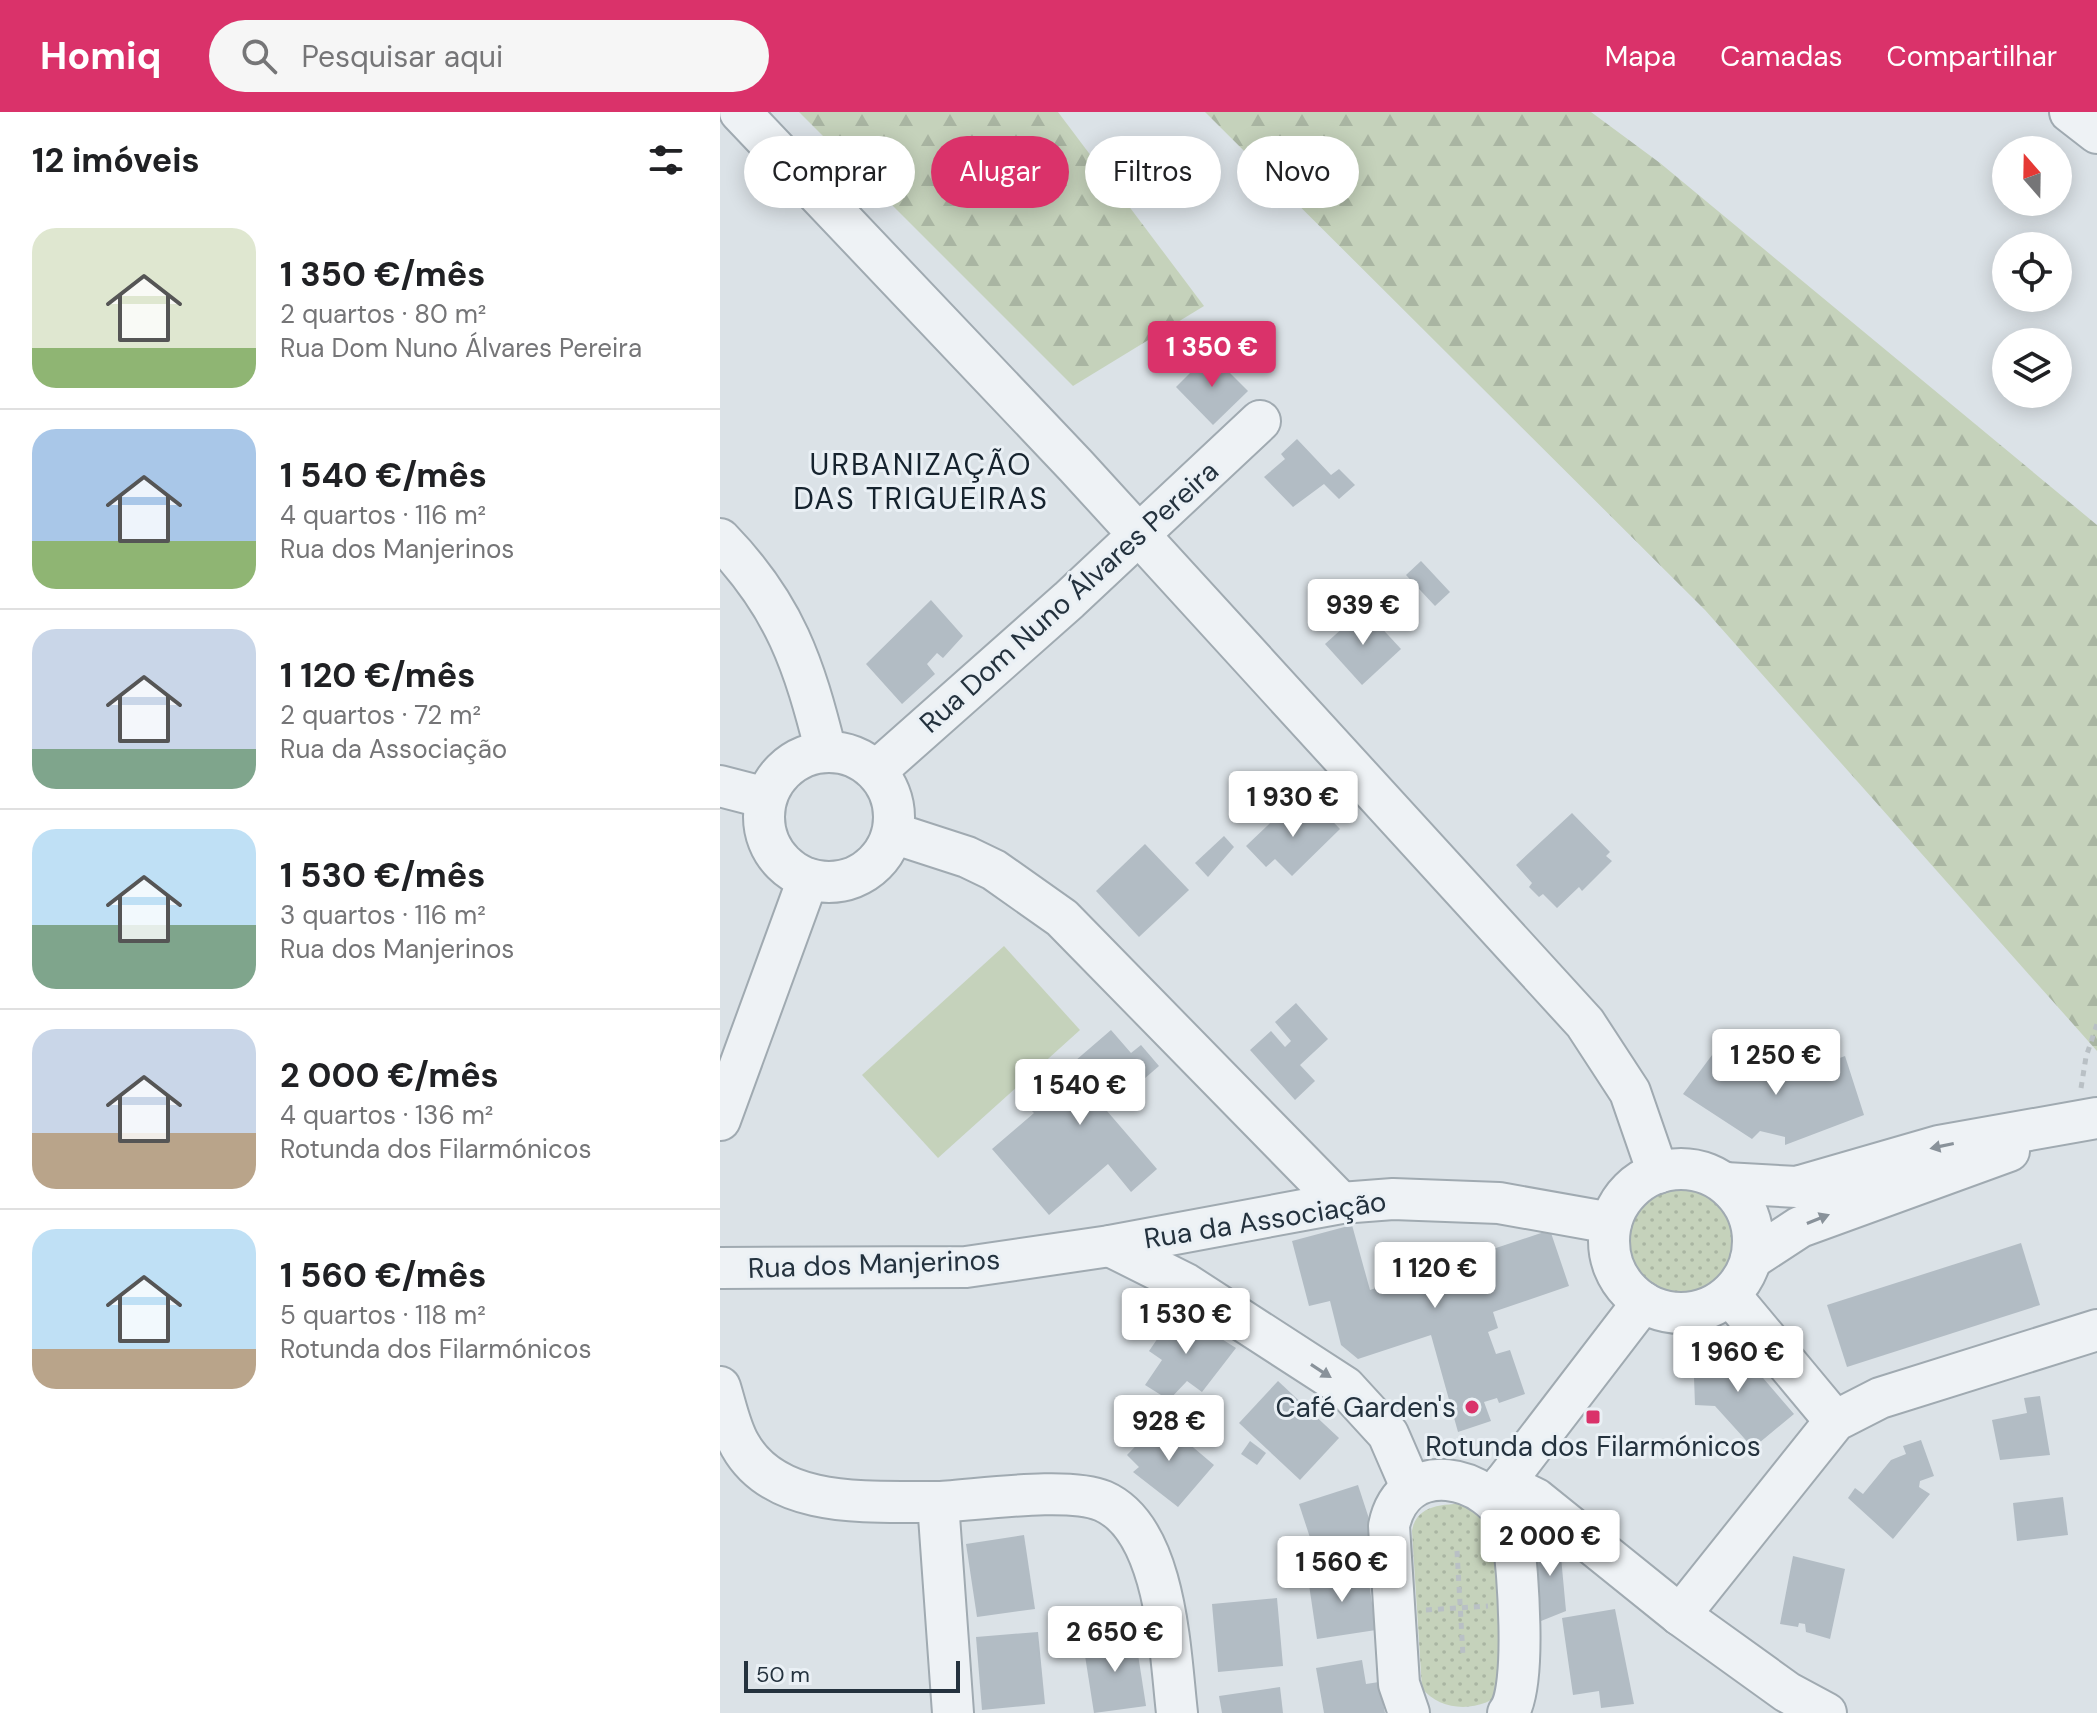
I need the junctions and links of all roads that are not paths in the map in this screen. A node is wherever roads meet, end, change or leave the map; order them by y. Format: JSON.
{"nodes":[{"id":1,"x":740,"y":112,"type":"edge"},
{"id":2,"x":2070,"y":112,"type":"edge"},
{"id":3,"x":2097,"y":133,"type":"edge"},
{"id":4,"x":1260,"y":421,"type":"dead end"},
{"id":5,"x":1139,"y":535,"type":"junction"},
{"id":6,"x":720,"y":539,"type":"edge"},
{"id":7,"x":826,"y":752,"type":"junction"},
{"id":8,"x":876,"y":771,"type":"junction"},
{"id":9,"x":720,"y":786,"type":"edge"},
{"id":10,"x":766,"y":798,"type":"junction"},
{"id":11,"x":893,"y":833,"type":"junction"},
{"id":12,"x":808,"y":879,"type":"junction"},
{"id":13,"x":720,"y":1120,"type":"edge"},
{"id":14,"x":2087,"y":1121,"type":"edge"},
{"id":15,"x":1658,"y":1173,"type":"junction"},
{"id":16,"x":1725,"y":1183,"type":"junction"},
{"id":17,"x":1341,"y":1203,"type":"junction"},
{"id":18,"x":1611,"y":1223,"type":"junction"},
{"id":19,"x":1110,"y":1246,"type":"junction"},
{"id":20,"x":1751,"y":1259,"type":"junction"},
{"id":21,"x":720,"y":1268,"type":"edge"},
{"id":22,"x":1730,"y":1295,"type":"junction"},
{"id":23,"x":1643,"y":1302,"type":"junction"},
{"id":24,"x":2097,"y":1330,"type":"edge"},
{"id":25,"x":720,"y":1387,"type":"edge"},
{"id":26,"x":1835,"y":1421,"type":"junction"},
{"id":27,"x":1411,"y":1487,"type":"junction"},
{"id":28,"x":1498,"y":1491,"type":"junction"},
{"id":29,"x":938,"y":1502,"type":"junction"},
{"id":30,"x":1680,"y":1615,"type":"junction"},
{"id":31,"x":953,"y":1713,"type":"edge"},
{"id":32,"x":1177,"y":1713,"type":"edge"},
{"id":33,"x":1409,"y":1713,"type":"edge"},
{"id":34,"x":1508,"y":1713,"type":"edge"},
{"id":35,"x":1826,"y":1713,"type":"edge"}],
"edges":[{"from":1,"to":5,"type":"street"},
{"from":2,"to":3,"type":"street"},
{"from":4,"to":5,"type":"street","name":"Rua Dom Nuno Álvares Pereira"},
{"from":5,"to":8,"type":"street","name":"Rua Dom Nuno Álvares Pereira"},
{"from":5,"to":15,"type":"street"},
{"from":6,"to":7,"type":"street"},
{"from":7,"to":8,"type":"street"},
{"from":7,"to":10,"type":"street"},
{"from":8,"to":11,"type":"street"},
{"from":9,"to":10,"type":"street"},
{"from":10,"to":12,"type":"street"},
{"from":11,"to":12,"type":"street"},
{"from":11,"to":17,"type":"street"},
{"from":12,"to":13,"type":"street"},
{"from":14,"to":16,"type":"street","one_way":true},
{"from":20,"to":14,"type":"street","one_way":true},
{"from":15,"to":16,"type":"street"},
{"from":15,"to":18,"type":"street"},
{"from":16,"to":20,"type":"street"},
{"from":17,"to":18,"type":"street","name":"Rua da Associação"},
{"from":17,"to":19,"type":"street","name":"Rua da Associação"},
{"from":18,"to":23,"type":"street"},
{"from":19,"to":21,"type":"street","name":"Rua dos Manjerinos"},
{"from":19,"to":27,"type":"street","one_way":true},
{"from":20,"to":22,"type":"street"},
{"from":22,"to":23,"type":"street"},
{"from":22,"to":26,"type":"street"},
{"from":23,"to":28,"type":"street"},
{"from":24,"to":26,"type":"street"},
{"from":25,"to":29,"type":"street"},
{"from":26,"to":30,"type":"street"},
{"from":27,"to":28,"type":"street"},
{"from":27,"to":33,"type":"street"},
{"from":28,"to":30,"type":"street"},
{"from":28,"to":34,"type":"street"},
{"from":29,"to":31,"type":"street"},
{"from":29,"to":32,"type":"street"},
{"from":30,"to":35,"type":"street"}]}
